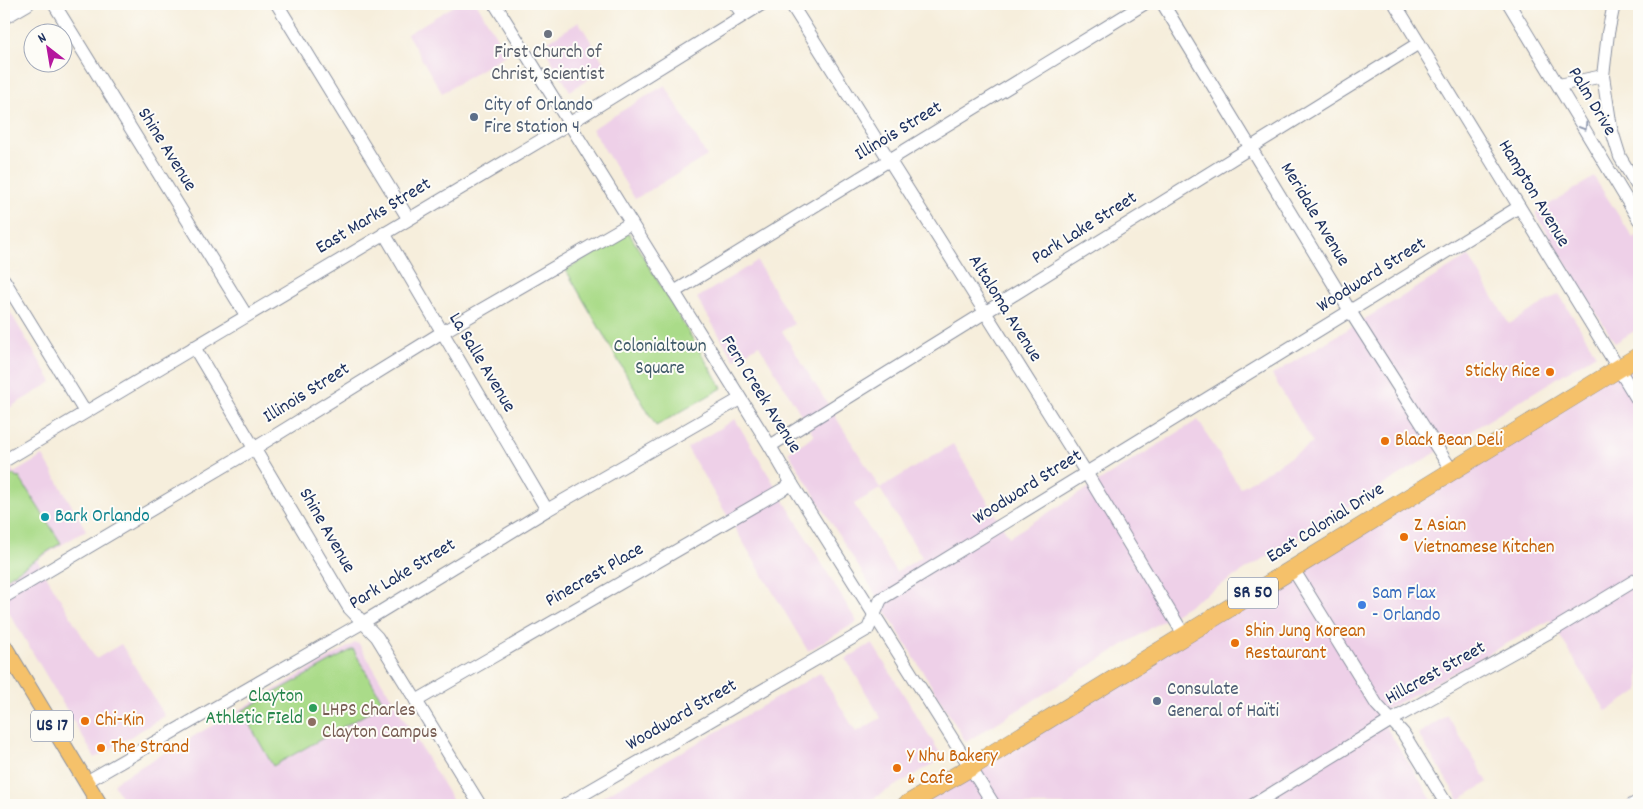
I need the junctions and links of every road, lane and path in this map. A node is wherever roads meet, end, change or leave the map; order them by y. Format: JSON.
{"nodes":[{"id":1,"x":28,"y":4,"type":"edge"},
{"id":2,"x":54,"y":4,"type":"edge"},
{"id":3,"x":277,"y":4,"type":"edge"},
{"id":4,"x":495,"y":4,"type":"edge"},
{"id":5,"x":736,"y":4,"type":"edge"},
{"id":6,"x":762,"y":4,"type":"edge"},
{"id":7,"x":791,"y":4,"type":"edge"},
{"id":8,"x":1144,"y":4,"type":"edge"},
{"id":9,"x":1163,"y":4,"type":"edge"},
{"id":10,"x":1395,"y":4,"type":"edge"},
{"id":11,"x":1509,"y":4,"type":"edge"},
{"id":12,"x":1614,"y":4,"type":"edge"},
{"id":13,"x":743,"y":15,"type":"junction"},
{"id":14,"x":4,"y":18,"type":"edge"},
{"id":15,"x":1419,"y":43,"type":"junction"},
{"id":16,"x":1603,"y":76,"type":"junction"},
{"id":17,"x":1559,"y":85,"type":"junction"},
{"id":18,"x":570,"y":123,"type":"junction"},
{"id":19,"x":1252,"y":148,"type":"junction"},
{"id":20,"x":888,"y":160,"type":"junction"},
{"id":21,"x":1639,"y":189,"type":"edge"},
{"id":22,"x":1519,"y":208,"type":"junction"},
{"id":23,"x":408,"y":218,"type":"junction"},
{"id":24,"x":1639,"y":220,"type":"edge"},
{"id":25,"x":631,"y":223,"type":"junction"},
{"id":26,"x":384,"y":233,"type":"junction"},
{"id":27,"x":4,"y":280,"type":"edge"},
{"id":28,"x":674,"y":292,"type":"junction"},
{"id":29,"x":984,"y":312,"type":"junction"},
{"id":30,"x":1350,"y":312,"type":"junction"},
{"id":31,"x":246,"y":315,"type":"junction"},
{"id":32,"x":442,"y":333,"type":"junction"},
{"id":33,"x":194,"y":348,"type":"junction"},
{"id":34,"x":1639,"y":356,"type":"edge"},
{"id":35,"x":1618,"y":368,"type":"junction"},
{"id":36,"x":740,"y":399,"type":"junction"},
{"id":37,"x":1639,"y":402,"type":"edge"},
{"id":38,"x":85,"y":412,"type":"junction"},
{"id":39,"x":770,"y":446,"type":"junction"},
{"id":40,"x":255,"y":448,"type":"junction"},
{"id":41,"x":4,"y":461,"type":"edge"},
{"id":42,"x":1452,"y":471,"type":"junction"},
{"id":43,"x":1086,"y":474,"type":"junction"},
{"id":44,"x":792,"y":484,"type":"junction"},
{"id":45,"x":547,"y":510,"type":"junction"},
{"id":46,"x":1293,"y":569,"type":"junction"},
{"id":47,"x":1639,"y":578,"type":"edge"},
{"id":48,"x":4,"y":597,"type":"edge"},
{"id":49,"x":874,"y":614,"type":"junction"},
{"id":50,"x":362,"y":622,"type":"junction"},
{"id":51,"x":1184,"y":635,"type":"junction"},
{"id":52,"x":4,"y":646,"type":"edge"},
{"id":53,"x":416,"y":700,"type":"junction"},
{"id":54,"x":1390,"y":721,"type":"junction"},
{"id":55,"x":971,"y":767,"type":"junction"},
{"id":56,"x":86,"y":782,"type":"junction"},
{"id":57,"x":1639,"y":801,"type":"edge"},
{"id":58,"x":100,"y":805,"type":"edge"},
{"id":59,"x":479,"y":805,"type":"edge"},
{"id":60,"x":565,"y":805,"type":"edge"},
{"id":61,"x":906,"y":805,"type":"edge"},
{"id":62,"x":994,"y":805,"type":"edge"},
{"id":63,"x":1253,"y":805,"type":"edge"},
{"id":64,"x":1447,"y":805,"type":"edge"},
{"id":65,"x":1632,"y":805,"type":"edge"}],
"edges":[{"from":1,"to":14,"type":"street"},
{"from":2,"to":31,"type":"street","name":"Shine Avenue"},
{"from":3,"to":23,"type":"street"},
{"from":4,"to":18,"type":"street","name":"Fern Creek Avenue"},
{"from":5,"to":13,"type":"street"},
{"from":6,"to":13,"type":"street","name":"East Marks Street"},
{"from":7,"to":20,"type":"street","name":"Altaloma Avenue"},
{"from":8,"to":20,"type":"street","name":"Illinois Street"},
{"from":9,"to":19,"type":"street","name":"Meridale Avenue"},
{"from":10,"to":15,"type":"street","name":"Hampton Avenue"},
{"from":11,"to":17,"type":"street","name":"Palm Drive"},
{"from":12,"to":16,"type":"street","name":"Palm Drive"},
{"from":13,"to":18,"type":"street","name":"East Marks Street"},
{"from":15,"to":19,"type":"street","name":"Park Lake Street"},
{"from":15,"to":22,"type":"street","name":"Hampton Avenue"},
{"from":16,"to":17,"type":"street"},
{"from":16,"to":21,"type":"street","name":"Palm Drive"},
{"from":17,"to":24,"type":"street","name":"Palm Drive","one_way":true},
{"from":18,"to":23,"type":"street","name":"East Marks Street"},
{"from":18,"to":25,"type":"street","name":"Fern Creek Avenue"},
{"from":19,"to":29,"type":"street","name":"Park Lake Street"},
{"from":19,"to":30,"type":"street","name":"Meridale Avenue"},
{"from":20,"to":28,"type":"street","name":"Illinois Street"},
{"from":20,"to":29,"type":"street","name":"Altaloma Avenue"},
{"from":22,"to":30,"type":"street","name":"Woodward Street"},
{"from":22,"to":35,"type":"street","name":"Hampton Avenue"},
{"from":23,"to":26,"type":"street","name":"East Marks Street"},
{"from":25,"to":28,"type":"street","name":"Fern Creek Avenue"},
{"from":25,"to":32,"type":"street","name":"Illinois Street"},
{"from":26,"to":31,"type":"street","name":"East Marks Street"},
{"from":26,"to":32,"type":"street","name":"La Salle Avenue"},
{"from":27,"to":38,"type":"street"},
{"from":28,"to":36,"type":"street","name":"Fern Creek Avenue"},
{"from":29,"to":39,"type":"street","name":"Park Lake Street"},
{"from":29,"to":43,"type":"street","name":"Altaloma Avenue"},
{"from":30,"to":42,"type":"street","name":"Meridale Avenue"},
{"from":30,"to":43,"type":"street","name":"Woodward Street"},
{"from":31,"to":33,"type":"street","name":"East Marks Street"},
{"from":32,"to":40,"type":"street","name":"Illinois Street"},
{"from":32,"to":45,"type":"street","name":"La Salle Avenue"},
{"from":33,"to":38,"type":"street","name":"East Marks Street"},
{"from":33,"to":40,"type":"street","name":"Shine Avenue"},
{"from":34,"to":35,"type":"highway","name":"East Colonial Drive","number":"SR 50"},
{"from":35,"to":37,"type":"street","name":"Hampton Avenue"},
{"from":35,"to":42,"type":"highway","name":"East Colonial Drive","number":"SR 50"},
{"from":36,"to":39,"type":"street","name":"Fern Creek Avenue"},
{"from":36,"to":45,"type":"street","name":"Park Lake Street"},
{"from":38,"to":41,"type":"street","name":"East Marks Street"},
{"from":39,"to":44,"type":"street","name":"Fern Creek Avenue"},
{"from":40,"to":48,"type":"street","name":"Illinois Street"},
{"from":40,"to":50,"type":"street","name":"Shine Avenue"},
{"from":42,"to":46,"type":"highway","name":"East Colonial Drive","number":"SR 50"},
{"from":43,"to":49,"type":"street","name":"Woodward Street"},
{"from":43,"to":51,"type":"street","name":"Altaloma Avenue"},
{"from":44,"to":49,"type":"street","name":"Fern Creek Avenue"},
{"from":44,"to":53,"type":"street","name":"Pinecrest Place"},
{"from":45,"to":50,"type":"street","name":"Park Lake Street"},
{"from":46,"to":51,"type":"highway","name":"East Colonial Drive","number":"SR 50"},
{"from":46,"to":54,"type":"street"},
{"from":47,"to":54,"type":"street","name":"Hillcrest Street"},
{"from":49,"to":55,"type":"street","name":"Fern Creek Avenue"},
{"from":49,"to":60,"type":"street","name":"Woodward Street"},
{"from":50,"to":53,"type":"street","name":"Shine Avenue"},
{"from":50,"to":56,"type":"street","name":"Park Lake Street"},
{"from":51,"to":55,"type":"highway","name":"East Colonial Drive","number":"SR 50"},
{"from":52,"to":56,"type":"main road","number":"US 17"},
{"from":53,"to":59,"type":"street","name":"Shine Avenue"},
{"from":54,"to":63,"type":"street","name":"Hillcrest Street"},
{"from":54,"to":64,"type":"street"},
{"from":55,"to":61,"type":"highway","name":"East Colonial Drive","number":"SR 50"},
{"from":55,"to":62,"type":"street","name":"Fern Creek Avenue"},
{"from":56,"to":58,"type":"main road","number":"US 17"},
{"from":57,"to":65,"type":"street"}]}
